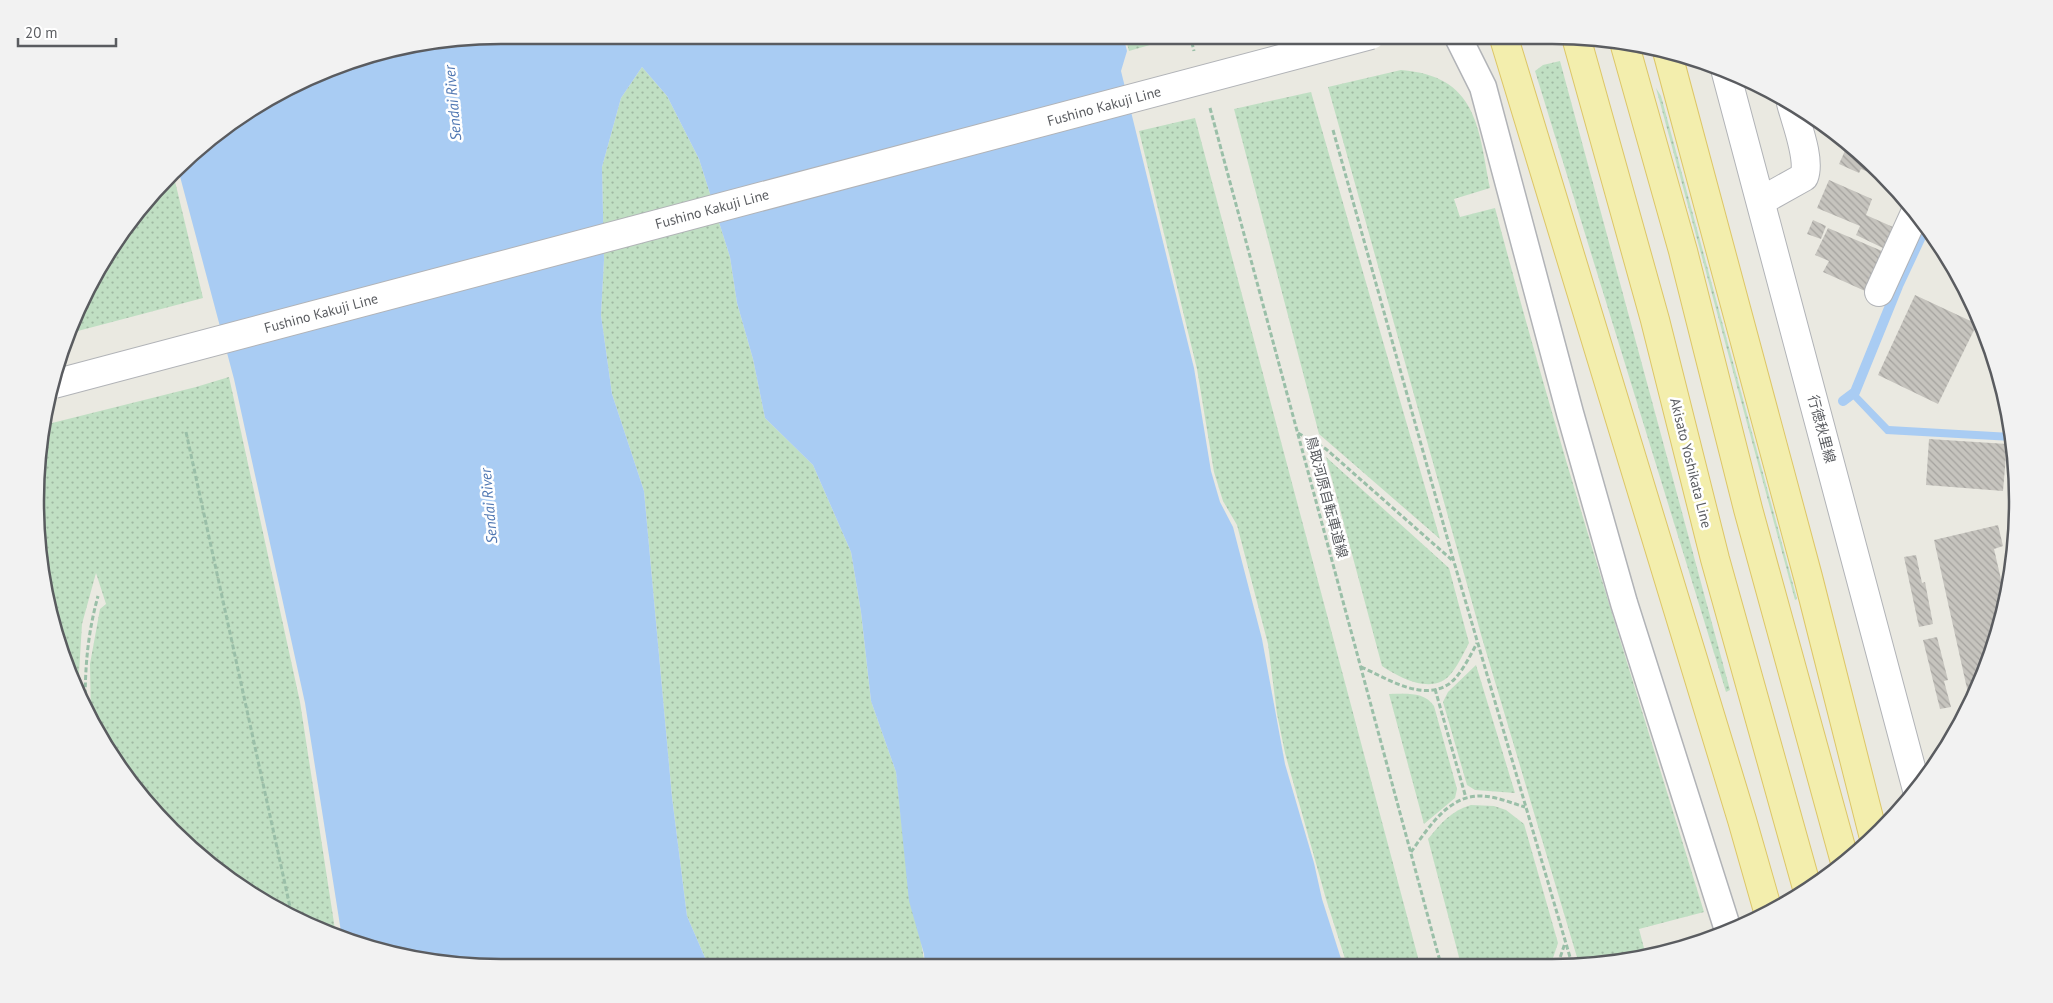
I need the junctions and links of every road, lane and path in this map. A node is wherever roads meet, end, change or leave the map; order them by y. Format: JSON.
{"nodes":[{"id":1,"x":1192,"y":44,"type":"edge"},
{"id":2,"x":1337,"y":44,"type":"edge"},
{"id":3,"x":1462,"y":44,"type":"edge"},
{"id":4,"x":1507,"y":44,"type":"edge"},
{"id":5,"x":1578,"y":45,"type":"edge"},
{"id":6,"x":1626,"y":51,"type":"edge"},
{"id":7,"x":1195,"y":54,"type":"dead end"},
{"id":8,"x":1669,"y":59,"type":"edge"},
{"id":9,"x":1728,"y":79,"type":"edge"},
{"id":10,"x":1208,"y":101,"type":"dead end"},
{"id":11,"x":1794,"y":114,"type":"edge"},
{"id":12,"x":1333,"y":130,"type":"dead end"},
{"id":13,"x":1761,"y":201,"type":"junction"},
{"id":14,"x":1913,"y":220,"type":"edge"},
{"id":15,"x":1879,"y":292,"type":"dead end"},
{"id":16,"x":59,"y":383,"type":"edge"},
{"id":17,"x":186,"y":432,"type":"dead end"},
{"id":18,"x":1298,"y":433,"type":"junction"},
{"id":19,"x":1454,"y":562,"type":"junction"},
{"id":20,"x":98,"y":596,"type":"dead end"},
{"id":21,"x":1478,"y":642,"type":"junction"},
{"id":22,"x":1361,"y":667,"type":"junction"},
{"id":23,"x":1435,"y":689,"type":"junction"},
{"id":24,"x":85,"y":690,"type":"edge"},
{"id":25,"x":1915,"y":781,"type":"edge"},
{"id":26,"x":1466,"y":798,"type":"junction"},
{"id":27,"x":1526,"y":807,"type":"junction"},
{"id":28,"x":1872,"y":828,"type":"edge"},
{"id":29,"x":1411,"y":852,"type":"junction"},
{"id":30,"x":1843,"y":854,"type":"edge"},
{"id":31,"x":1805,"y":883,"type":"edge"},
{"id":32,"x":1766,"y":905,"type":"edge"},
{"id":33,"x":290,"y":907,"type":"edge"},
{"id":34,"x":1726,"y":924,"type":"edge"},
{"id":35,"x":1565,"y":942,"type":"junction"},
{"id":36,"x":1570,"y":958,"type":"edge"},
{"id":37,"x":1440,"y":959,"type":"edge"},
{"id":38,"x":1560,"y":959,"type":"edge"}],
"edges":[{"from":1,"to":7,"type":"path"},
{"from":2,"to":16,"type":"main road","name":"Fushino Kakuji Line","bridge":true},
{"from":3,"to":34,"type":"street"},
{"from":4,"to":32,"type":"main road"},
{"from":5,"to":31,"type":"main road","name":"Akisato Yoshikata Line"},
{"from":6,"to":30,"type":"main road"},
{"from":8,"to":28,"type":"main road"},
{"from":9,"to":13,"type":"main road","name":"行徳秋里線"},
{"from":10,"to":18,"type":"path","name":"鳥取河原自転車道線"},
{"from":11,"to":13,"type":"main road"},
{"from":12,"to":19,"type":"path"},
{"from":13,"to":25,"type":"main road","name":"行徳秋里線"},
{"from":14,"to":15,"type":"main road"},
{"from":17,"to":33,"type":"path"},
{"from":18,"to":19,"type":"path"},
{"from":18,"to":22,"type":"path","name":"鳥取河原自転車道線"},
{"from":19,"to":21,"type":"path"},
{"from":20,"to":24,"type":"path"},
{"from":21,"to":23,"type":"path"},
{"from":21,"to":27,"type":"path"},
{"from":22,"to":23,"type":"path"},
{"from":22,"to":29,"type":"path","name":"鳥取河原自転車道線"},
{"from":23,"to":26,"type":"path"},
{"from":26,"to":27,"type":"path"},
{"from":26,"to":29,"type":"path"},
{"from":27,"to":35,"type":"path"},
{"from":29,"to":37,"type":"path","name":"鳥取河原自転車道線"},
{"from":35,"to":36,"type":"path"},
{"from":35,"to":38,"type":"path"}]}
